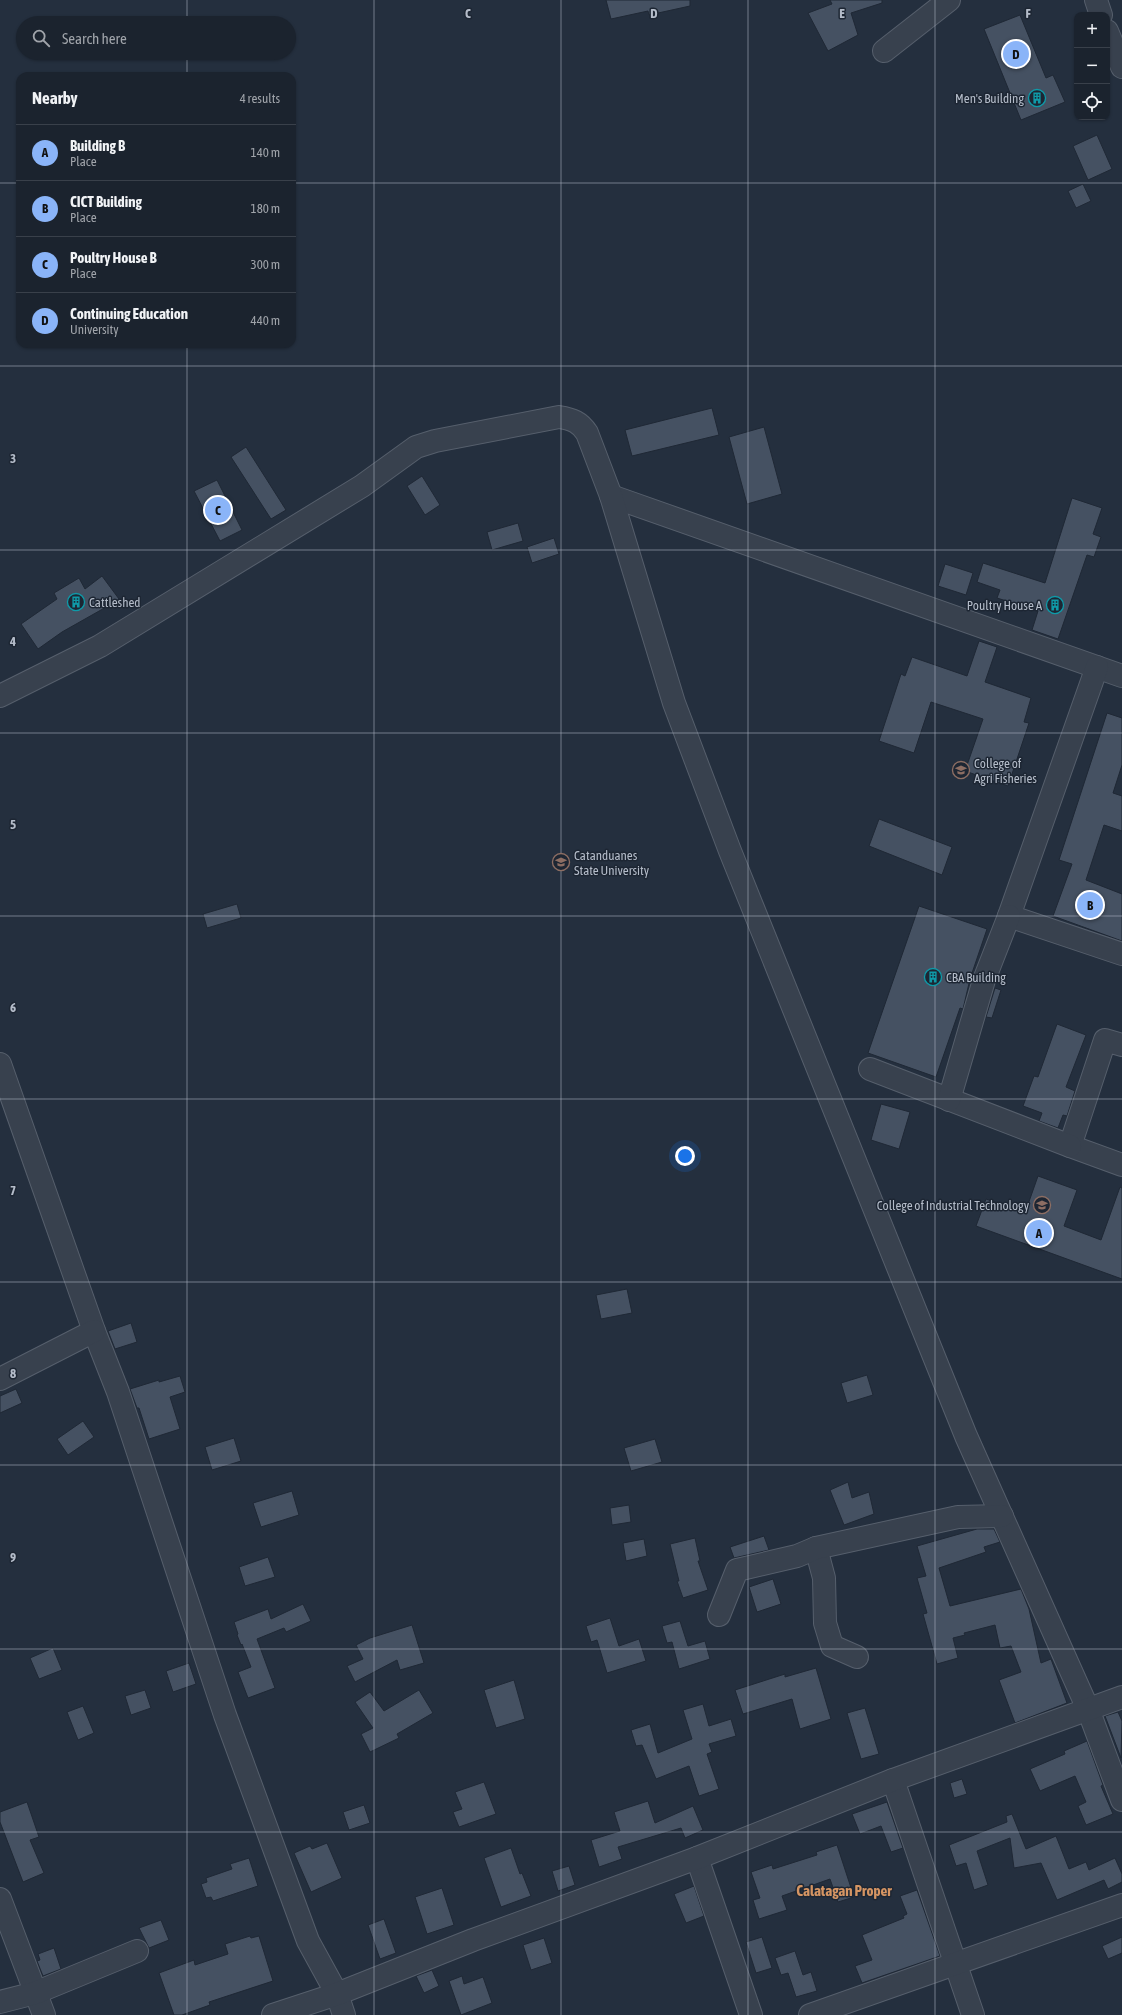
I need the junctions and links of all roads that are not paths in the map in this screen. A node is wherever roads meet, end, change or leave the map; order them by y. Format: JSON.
{"nodes":[{"id":1,"x":949,"y":0,"type":"edge"},
{"id":2,"x":1096,"y":0,"type":"edge"},
{"id":3,"x":1100,"y":12,"type":"edge"},
{"id":4,"x":1110,"y":38,"type":"edge"},
{"id":5,"x":884,"y":51,"type":"dead end"},
{"id":6,"x":1122,"y":67,"type":"edge"},
{"id":7,"x":611,"y":496,"type":"junction"},
{"id":8,"x":1097,"y":667,"type":"junction"},
{"id":9,"x":1122,"y":676,"type":"edge"},
{"id":10,"x":0,"y":696,"type":"edge"},
{"id":11,"x":1009,"y":916,"type":"junction"},
{"id":12,"x":1122,"y":954,"type":"edge"},
{"id":13,"x":1122,"y":1045,"type":"edge"},
{"id":14,"x":0,"y":1064,"type":"edge"},
{"id":15,"x":870,"y":1069,"type":"dead end"},
{"id":16,"x":949,"y":1100,"type":"junction"},
{"id":17,"x":1070,"y":1146,"type":"junction"},
{"id":18,"x":1122,"y":1165,"type":"edge"},
{"id":19,"x":94,"y":1331,"type":"junction"},
{"id":20,"x":0,"y":1379,"type":"edge"},
{"id":21,"x":1002,"y":1516,"type":"junction"},
{"id":22,"x":816,"y":1548,"type":"junction"},
{"id":23,"x":719,"y":1615,"type":"dead end"},
{"id":24,"x":857,"y":1657,"type":"dead end"},
{"id":25,"x":1122,"y":1697,"type":"edge"},
{"id":26,"x":1088,"y":1709,"type":"junction"},
{"id":27,"x":893,"y":1780,"type":"junction"},
{"id":28,"x":1122,"y":1800,"type":"edge"},
{"id":29,"x":697,"y":1858,"type":"junction"},
{"id":30,"x":0,"y":1901,"type":"edge"},
{"id":31,"x":1122,"y":1905,"type":"edge"},
{"id":32,"x":137,"y":1950,"type":"dead end"},
{"id":33,"x":955,"y":1964,"type":"junction"},
{"id":34,"x":35,"y":1993,"type":"junction"},
{"id":35,"x":337,"y":1994,"type":"junction"},
{"id":36,"x":0,"y":2002,"type":"edge"},
{"id":37,"x":44,"y":2015,"type":"edge"},
{"id":38,"x":273,"y":2015,"type":"edge"},
{"id":39,"x":344,"y":2015,"type":"edge"},
{"id":40,"x":751,"y":2015,"type":"edge"},
{"id":41,"x":810,"y":2015,"type":"edge"},
{"id":42,"x":973,"y":2015,"type":"edge"}],
"edges":[{"from":1,"to":5,"type":"street"},
{"from":2,"to":3,"type":"street"},
{"from":4,"to":6,"type":"street"},
{"from":7,"to":8,"type":"street"},
{"from":7,"to":10,"type":"street"},
{"from":7,"to":21,"type":"street"},
{"from":8,"to":9,"type":"street"},
{"from":8,"to":11,"type":"street"},
{"from":11,"to":12,"type":"street"},
{"from":11,"to":16,"type":"street"},
{"from":13,"to":17,"type":"street"},
{"from":14,"to":19,"type":"street"},
{"from":15,"to":16,"type":"street"},
{"from":16,"to":17,"type":"street"},
{"from":17,"to":18,"type":"street"},
{"from":19,"to":20,"type":"street"},
{"from":19,"to":35,"type":"street"},
{"from":21,"to":22,"type":"street"},
{"from":21,"to":26,"type":"street"},
{"from":22,"to":23,"type":"street"},
{"from":22,"to":24,"type":"street"},
{"from":25,"to":26,"type":"street"},
{"from":26,"to":27,"type":"street"},
{"from":26,"to":28,"type":"street"},
{"from":27,"to":29,"type":"street"},
{"from":27,"to":33,"type":"street"},
{"from":29,"to":35,"type":"street"},
{"from":29,"to":40,"type":"street"},
{"from":30,"to":34,"type":"street"},
{"from":31,"to":33,"type":"street"},
{"from":32,"to":34,"type":"street"},
{"from":33,"to":41,"type":"street"},
{"from":33,"to":42,"type":"street"},
{"from":34,"to":36,"type":"street"},
{"from":34,"to":37,"type":"street"},
{"from":35,"to":38,"type":"street"},
{"from":35,"to":39,"type":"street"}]}
